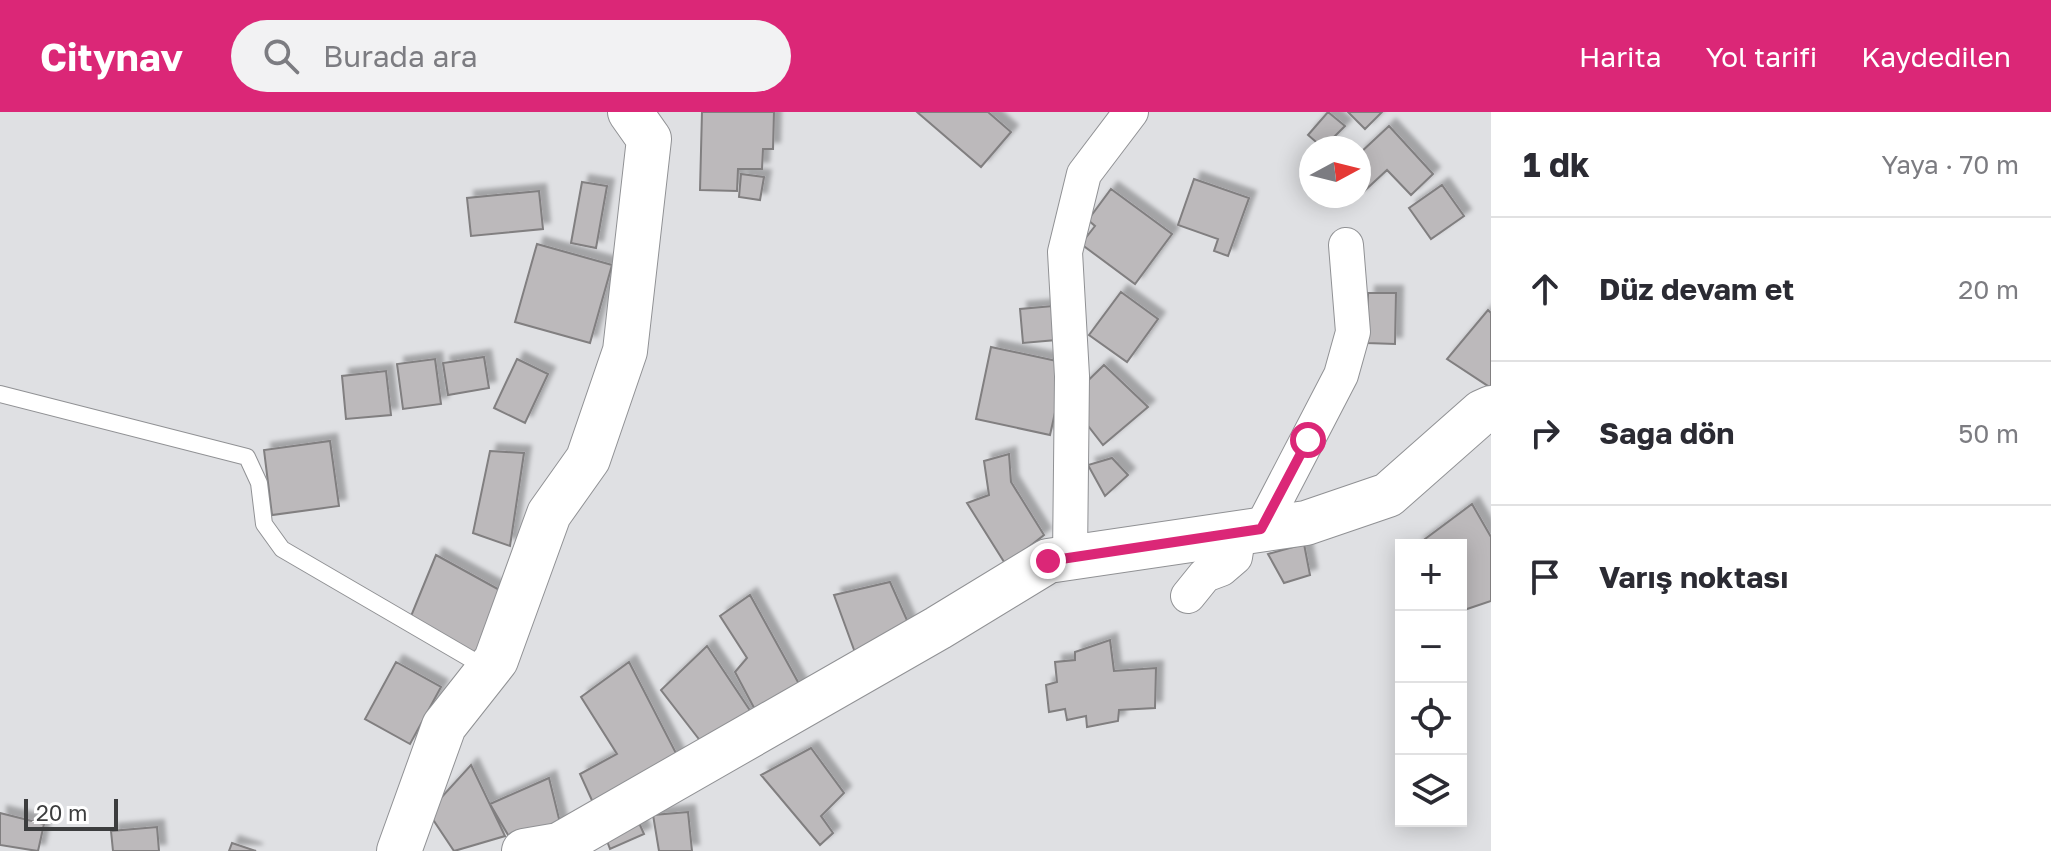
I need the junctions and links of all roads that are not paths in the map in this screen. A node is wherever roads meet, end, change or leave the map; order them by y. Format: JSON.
{"nodes":[{"id":1,"x":630,"y":112,"type":"edge"},
{"id":2,"x":1131,"y":112,"type":"edge"},
{"id":3,"x":1346,"y":245,"type":"dead end"},
{"id":4,"x":0,"y":394,"type":"edge"},
{"id":5,"x":1491,"y":408,"type":"edge"},
{"id":6,"x":1250,"y":531,"type":"junction"},
{"id":7,"x":1070,"y":557,"type":"junction"},
{"id":8,"x":1188,"y":596,"type":"dead end"},
{"id":9,"x":488,"y":669,"type":"junction"},
{"id":10,"x":399,"y":851,"type":"edge"},
{"id":11,"x":524,"y":851,"type":"edge"}],
"edges":[{"from":1,"to":9,"type":"street"},
{"from":2,"to":7,"type":"street"},
{"from":3,"to":6,"type":"street"},
{"from":4,"to":9,"type":"lane"},
{"from":5,"to":6,"type":"street"},
{"from":6,"to":7,"type":"street"},
{"from":6,"to":8,"type":"street"},
{"from":7,"to":11,"type":"street"},
{"from":9,"to":10,"type":"street"}]}
